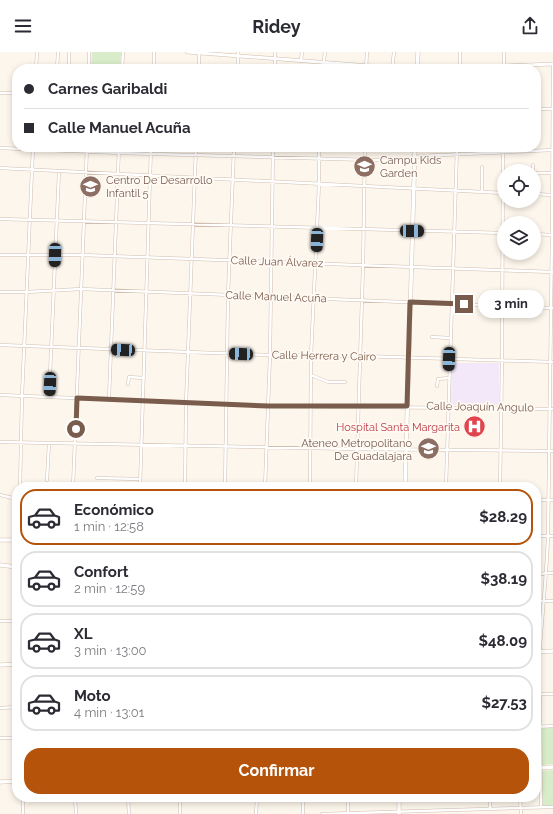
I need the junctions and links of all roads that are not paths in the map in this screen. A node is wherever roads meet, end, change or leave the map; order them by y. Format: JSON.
{"nodes":[{"id":1,"x":37,"y":52,"type":"edge"},
{"id":2,"x":58,"y":52,"type":"edge"},
{"id":3,"x":69,"y":52,"type":"edge"},
{"id":4,"x":89,"y":52,"type":"edge"},
{"id":5,"x":123,"y":52,"type":"edge"},
{"id":6,"x":154,"y":52,"type":"edge"},
{"id":7,"x":187,"y":52,"type":"edge"},
{"id":8,"x":199,"y":52,"type":"edge"},
{"id":9,"x":238,"y":52,"type":"edge"},
{"id":10,"x":275,"y":52,"type":"edge"},
{"id":11,"x":302,"y":52,"type":"edge"},
{"id":12,"x":325,"y":52,"type":"edge"},
{"id":13,"x":367,"y":52,"type":"edge"},
{"id":14,"x":394,"y":52,"type":"edge"},
{"id":15,"x":418,"y":52,"type":"edge"},
{"id":16,"x":460,"y":52,"type":"edge"},
{"id":17,"x":504,"y":52,"type":"edge"},
{"id":18,"x":238,"y":56,"type":"junction"},
{"id":19,"x":275,"y":59,"type":"junction"},
{"id":20,"x":301,"y":61,"type":"junction"},
{"id":21,"x":324,"y":63,"type":"junction"},
{"id":22,"x":36,"y":64,"type":"edge"},
{"id":23,"x":57,"y":64,"type":"edge"},
{"id":24,"x":69,"y":64,"type":"edge"},
{"id":25,"x":89,"y":64,"type":"edge"},
{"id":26,"x":122,"y":64,"type":"edge"},
{"id":27,"x":154,"y":64,"type":"edge"},
{"id":28,"x":199,"y":64,"type":"edge"},
{"id":29,"x":238,"y":64,"type":"edge"},
{"id":30,"x":275,"y":64,"type":"edge"},
{"id":31,"x":332,"y":64,"type":"edge"},
{"id":32,"x":366,"y":64,"type":"edge"},
{"id":33,"x":392,"y":64,"type":"edge"},
{"id":34,"x":417,"y":64,"type":"edge"},
{"id":35,"x":460,"y":64,"type":"edge"},
{"id":36,"x":504,"y":64,"type":"edge"},
{"id":37,"x":553,"y":64,"type":"edge"},
{"id":38,"x":541,"y":65,"type":"edge"},
{"id":39,"x":0,"y":93,"type":"edge"},
{"id":40,"x":12,"y":94,"type":"edge"},
{"id":41,"x":541,"y":109,"type":"edge"},
{"id":42,"x":553,"y":109,"type":"edge"},
{"id":43,"x":0,"y":148,"type":"edge"},
{"id":44,"x":12,"y":148,"type":"edge"},
{"id":45,"x":541,"y":150,"type":"edge"},
{"id":46,"x":553,"y":150,"type":"edge"},
{"id":47,"x":33,"y":152,"type":"edge"},
{"id":48,"x":87,"y":152,"type":"joint"},
{"id":49,"x":234,"y":152,"type":"edge"},
{"id":50,"x":273,"y":152,"type":"edge"},
{"id":51,"x":319,"y":152,"type":"edge"},
{"id":52,"x":365,"y":152,"type":"edge"},
{"id":53,"x":414,"y":152,"type":"edge"},
{"id":54,"x":503,"y":152,"type":"joint"},
{"id":55,"x":119,"y":153,"type":"junction"},
{"id":56,"x":151,"y":154,"type":"junction"},
{"id":57,"x":457,"y":154,"type":"junction"},
{"id":58,"x":196,"y":155,"type":"junction"},
{"id":59,"x":234,"y":156,"type":"junction"},
{"id":60,"x":273,"y":157,"type":"junction"},
{"id":61,"x":319,"y":158,"type":"junction"},
{"id":62,"x":414,"y":158,"type":"junction"},
{"id":63,"x":365,"y":160,"type":"junction"},
{"id":64,"x":503,"y":164,"type":"edge"},
{"id":65,"x":482,"y":167,"type":"dead end"},
{"id":66,"x":0,"y":168,"type":"edge"},
{"id":67,"x":32,"y":169,"type":"junction"},
{"id":68,"x":59,"y":171,"type":"junction"},
{"id":69,"x":86,"y":172,"type":"junction"},
{"id":70,"x":541,"y":172,"type":"edge"},
{"id":71,"x":552,"y":173,"type":"edge"},
{"id":72,"x":118,"y":174,"type":"junction"},
{"id":73,"x":150,"y":175,"type":"junction"},
{"id":74,"x":195,"y":178,"type":"junction"},
{"id":75,"x":233,"y":179,"type":"junction"},
{"id":76,"x":273,"y":182,"type":"junction"},
{"id":77,"x":319,"y":184,"type":"junction"},
{"id":78,"x":365,"y":186,"type":"junction"},
{"id":79,"x":414,"y":188,"type":"junction"},
{"id":80,"x":456,"y":190,"type":"junction"},
{"id":81,"x":482,"y":192,"type":"junction"},
{"id":82,"x":497,"y":193,"type":"edge"},
{"id":83,"x":541,"y":194,"type":"edge"},
{"id":84,"x":553,"y":195,"type":"edge"},
{"id":85,"x":0,"y":219,"type":"edge"},
{"id":86,"x":30,"y":220,"type":"junction"},
{"id":87,"x":56,"y":221,"type":"junction"},
{"id":88,"x":84,"y":222,"type":"junction"},
{"id":89,"x":117,"y":222,"type":"junction"},
{"id":90,"x":149,"y":223,"type":"junction"},
{"id":91,"x":193,"y":225,"type":"junction"},
{"id":92,"x":231,"y":226,"type":"junction"},
{"id":93,"x":272,"y":227,"type":"junction"},
{"id":94,"x":318,"y":228,"type":"junction"},
{"id":95,"x":364,"y":229,"type":"junction"},
{"id":96,"x":412,"y":231,"type":"junction"},
{"id":97,"x":454,"y":232,"type":"junction"},
{"id":98,"x":497,"y":233,"type":"edge"},
{"id":99,"x":541,"y":234,"type":"edge"},
{"id":100,"x":553,"y":235,"type":"edge"},
{"id":101,"x":0,"y":255,"type":"edge"},
{"id":102,"x":55,"y":255,"type":"junction"},
{"id":103,"x":82,"y":255,"type":"junction"},
{"id":104,"x":28,"y":256,"type":"junction"},
{"id":105,"x":116,"y":256,"type":"junction"},
{"id":106,"x":148,"y":257,"type":"junction"},
{"id":107,"x":192,"y":259,"type":"junction"},
{"id":108,"x":230,"y":260,"type":"junction"},
{"id":109,"x":503,"y":260,"type":"edge"},
{"id":110,"x":272,"y":262,"type":"junction"},
{"id":111,"x":316,"y":264,"type":"junction"},
{"id":112,"x":363,"y":266,"type":"junction"},
{"id":113,"x":411,"y":268,"type":"junction"},
{"id":114,"x":453,"y":269,"type":"junction"},
{"id":115,"x":503,"y":270,"type":"junction"},
{"id":116,"x":552,"y":272,"type":"edge"},
{"id":117,"x":81,"y":289,"type":"junction"},
{"id":118,"x":114,"y":290,"type":"junction"},
{"id":119,"x":54,"y":291,"type":"junction"},
{"id":120,"x":147,"y":291,"type":"junction"},
{"id":121,"x":0,"y":292,"type":"edge"},
{"id":122,"x":27,"y":292,"type":"junction"},
{"id":123,"x":190,"y":293,"type":"junction"},
{"id":124,"x":228,"y":295,"type":"junction"},
{"id":125,"x":271,"y":297,"type":"junction"},
{"id":126,"x":314,"y":298,"type":"junction"},
{"id":127,"x":362,"y":300,"type":"junction"},
{"id":128,"x":410,"y":302,"type":"junction"},
{"id":129,"x":452,"y":304,"type":"junction"},
{"id":130,"x":502,"y":306,"type":"junction"},
{"id":131,"x":552,"y":308,"type":"edge"},
{"id":132,"x":432,"y":337,"type":"dead end"},
{"id":133,"x":450,"y":338,"type":"junction"},
{"id":134,"x":0,"y":345,"type":"edge"},
{"id":135,"x":24,"y":346,"type":"junction"},
{"id":136,"x":51,"y":347,"type":"junction"},
{"id":137,"x":78,"y":348,"type":"junction"},
{"id":138,"x":112,"y":349,"type":"junction"},
{"id":139,"x":145,"y":350,"type":"junction"},
{"id":140,"x":188,"y":352,"type":"junction"},
{"id":141,"x":227,"y":354,"type":"junction"},
{"id":142,"x":270,"y":355,"type":"junction"},
{"id":143,"x":312,"y":356,"type":"junction"},
{"id":144,"x":360,"y":356,"type":"junction"},
{"id":145,"x":408,"y":358,"type":"junction"},
{"id":146,"x":449,"y":359,"type":"junction"},
{"id":147,"x":502,"y":361,"type":"junction"},
{"id":148,"x":552,"y":362,"type":"edge"},
{"id":149,"x":311,"y":375,"type":"junction"},
{"id":150,"x":144,"y":378,"type":"junction"},
{"id":151,"x":449,"y":378,"type":"junction"},
{"id":152,"x":345,"y":382,"type":"dead end"},
{"id":153,"x":128,"y":384,"type":"dead end"},
{"id":154,"x":437,"y":386,"type":"dead end"},
{"id":155,"x":0,"y":395,"type":"edge"},
{"id":156,"x":22,"y":396,"type":"junction"},
{"id":157,"x":49,"y":397,"type":"junction"},
{"id":158,"x":77,"y":398,"type":"junction"},
{"id":159,"x":109,"y":399,"type":"junction"},
{"id":160,"x":143,"y":401,"type":"junction"},
{"id":161,"x":186,"y":403,"type":"junction"},
{"id":162,"x":226,"y":404,"type":"junction"},
{"id":163,"x":268,"y":406,"type":"junction"},
{"id":164,"x":311,"y":406,"type":"junction"},
{"id":165,"x":359,"y":406,"type":"junction"},
{"id":166,"x":407,"y":406,"type":"junction"},
{"id":167,"x":448,"y":407,"type":"junction"},
{"id":168,"x":501,"y":408,"type":"junction"},
{"id":169,"x":551,"y":408,"type":"edge"},
{"id":170,"x":0,"y":442,"type":"edge"},
{"id":171,"x":22,"y":443,"type":"junction"},
{"id":172,"x":49,"y":443,"type":"junction"},
{"id":173,"x":75,"y":444,"type":"junction"},
{"id":174,"x":142,"y":445,"type":"junction"},
{"id":175,"x":186,"y":446,"type":"junction"},
{"id":176,"x":226,"y":446,"type":"junction"},
{"id":177,"x":266,"y":447,"type":"junction"},
{"id":178,"x":310,"y":448,"type":"junction"},
{"id":179,"x":357,"y":449,"type":"junction"},
{"id":180,"x":406,"y":450,"type":"junction"},
{"id":181,"x":447,"y":450,"type":"junction"},
{"id":182,"x":501,"y":450,"type":"junction"},
{"id":183,"x":549,"y":450,"type":"junction"},
{"id":184,"x":553,"y":450,"type":"edge"},
{"id":185,"x":97,"y":478,"type":"dead end"},
{"id":186,"x":140,"y":479,"type":"joint"},
{"id":187,"x":47,"y":480,"type":"dead end"},
{"id":188,"x":20,"y":482,"type":"edge"},
{"id":189,"x":74,"y":482,"type":"edge"},
{"id":190,"x":185,"y":482,"type":"edge"},
{"id":191,"x":225,"y":482,"type":"edge"},
{"id":192,"x":265,"y":482,"type":"edge"},
{"id":193,"x":310,"y":482,"type":"edge"},
{"id":194,"x":356,"y":482,"type":"edge"},
{"id":195,"x":404,"y":482,"type":"edge"},
{"id":196,"x":446,"y":482,"type":"edge"},
{"id":197,"x":500,"y":482,"type":"edge"},
{"id":198,"x":0,"y":495,"type":"edge"},
{"id":199,"x":12,"y":498,"type":"edge"},
{"id":200,"x":541,"y":500,"type":"edge"},
{"id":201,"x":548,"y":500,"type":"junction"},
{"id":202,"x":553,"y":500,"type":"edge"},
{"id":203,"x":541,"y":536,"type":"edge"},
{"id":204,"x":548,"y":536,"type":"junction"},
{"id":205,"x":553,"y":536,"type":"edge"},
{"id":206,"x":0,"y":540,"type":"edge"},
{"id":207,"x":12,"y":540,"type":"edge"},
{"id":208,"x":0,"y":566,"type":"edge"},
{"id":209,"x":12,"y":566,"type":"edge"},
{"id":210,"x":546,"y":573,"type":"junction"},
{"id":211,"x":553,"y":573,"type":"edge"},
{"id":212,"x":541,"y":574,"type":"edge"},
{"id":213,"x":544,"y":601,"type":"junction"},
{"id":214,"x":553,"y":601,"type":"edge"},
{"id":215,"x":0,"y":621,"type":"edge"},
{"id":216,"x":12,"y":621,"type":"edge"},
{"id":217,"x":541,"y":623,"type":"edge"},
{"id":218,"x":553,"y":651,"type":"edge"},
{"id":219,"x":541,"y":652,"type":"edge"},
{"id":220,"x":12,"y":664,"type":"edge"},
{"id":221,"x":0,"y":665,"type":"edge"},
{"id":222,"x":541,"y":694,"type":"edge"},
{"id":223,"x":553,"y":694,"type":"edge"},
{"id":224,"x":12,"y":707,"type":"edge"},
{"id":225,"x":0,"y":708,"type":"edge"},
{"id":226,"x":553,"y":726,"type":"edge"},
{"id":227,"x":541,"y":727,"type":"joint"},
{"id":228,"x":0,"y":738,"type":"edge"},
{"id":229,"x":12,"y":738,"type":"edge"},
{"id":230,"x":553,"y":767,"type":"edge"},
{"id":231,"x":541,"y":768,"type":"junction"},
{"id":232,"x":0,"y":782,"type":"edge"},
{"id":233,"x":12,"y":782,"type":"edge"},
{"id":234,"x":23,"y":802,"type":"edge"},
{"id":235,"x":75,"y":802,"type":"edge"},
{"id":236,"x":128,"y":802,"type":"edge"},
{"id":237,"x":180,"y":802,"type":"edge"},
{"id":238,"x":257,"y":802,"type":"edge"},
{"id":239,"x":303,"y":802,"type":"edge"},
{"id":240,"x":348,"y":802,"type":"edge"},
{"id":241,"x":399,"y":802,"type":"edge"},
{"id":242,"x":490,"y":802,"type":"edge"},
{"id":243,"x":520,"y":802,"type":"edge"},
{"id":244,"x":541,"y":807,"type":"junction"},
{"id":245,"x":553,"y":807,"type":"edge"},
{"id":246,"x":520,"y":808,"type":"junction"},
{"id":247,"x":490,"y":809,"type":"junction"},
{"id":248,"x":476,"y":810,"type":"junction"},
{"id":249,"x":348,"y":813,"type":"edge"},
{"id":250,"x":399,"y":813,"type":"edge"},
{"id":251,"x":23,"y":814,"type":"edge"},
{"id":252,"x":76,"y":814,"type":"edge"},
{"id":253,"x":129,"y":814,"type":"edge"},
{"id":254,"x":180,"y":814,"type":"edge"},
{"id":255,"x":256,"y":814,"type":"edge"},
{"id":256,"x":303,"y":814,"type":"edge"},
{"id":257,"x":322,"y":814,"type":"edge"},
{"id":258,"x":363,"y":814,"type":"edge"},
{"id":259,"x":476,"y":814,"type":"edge"},
{"id":260,"x":521,"y":814,"type":"edge"}],
"edges":[{"from":1,"to":22,"type":"street"},
{"from":2,"to":23,"type":"street"},
{"from":3,"to":24,"type":"street"},
{"from":4,"to":25,"type":"street"},
{"from":5,"to":26,"type":"street"},
{"from":6,"to":27,"type":"street"},
{"from":7,"to":8,"type":"street"},
{"from":8,"to":18,"type":"street"},
{"from":8,"to":28,"type":"street"},
{"from":9,"to":18,"type":"street"},
{"from":10,"to":19,"type":"street"},
{"from":11,"to":20,"type":"street"},
{"from":12,"to":21,"type":"street"},
{"from":13,"to":32,"type":"street"},
{"from":14,"to":33,"type":"street"},
{"from":15,"to":34,"type":"main road"},
{"from":16,"to":35,"type":"street"},
{"from":17,"to":36,"type":"street"},
{"from":18,"to":19,"type":"street"},
{"from":18,"to":29,"type":"street"},
{"from":19,"to":20,"type":"street"},
{"from":19,"to":30,"type":"street"},
{"from":20,"to":21,"type":"street"},
{"from":21,"to":31,"type":"street"},
{"from":37,"to":38,"type":"street"},
{"from":37,"to":42,"type":"street"},
{"from":39,"to":40,"type":"street"},
{"from":41,"to":42,"type":"street"},
{"from":42,"to":46,"type":"street"},
{"from":43,"to":44,"type":"street"},
{"from":45,"to":46,"type":"street"},
{"from":46,"to":71,"type":"street"},
{"from":47,"to":67,"type":"street"},
{"from":48,"to":55,"type":"street"},
{"from":48,"to":69,"type":"street"},
{"from":49,"to":59,"type":"street"},
{"from":50,"to":60,"type":"street"},
{"from":51,"to":61,"type":"street"},
{"from":52,"to":63,"type":"street"},
{"from":53,"to":62,"type":"main road"},
{"from":54,"to":57,"type":"street"},
{"from":54,"to":64,"type":"street"},
{"from":55,"to":56,"type":"street"},
{"from":55,"to":72,"type":"street"},
{"from":56,"to":58,"type":"street"},
{"from":56,"to":73,"type":"street"},
{"from":57,"to":62,"type":"street"},
{"from":57,"to":80,"type":"street"},
{"from":58,"to":59,"type":"street"},
{"from":58,"to":74,"type":"street"},
{"from":59,"to":60,"type":"street"},
{"from":59,"to":75,"type":"street"},
{"from":60,"to":61,"type":"street"},
{"from":60,"to":76,"type":"street"},
{"from":61,"to":63,"type":"street"},
{"from":61,"to":77,"type":"street"},
{"from":62,"to":63,"type":"street"},
{"from":62,"to":79,"type":"main road"},
{"from":63,"to":78,"type":"street"},
{"from":65,"to":81,"type":"street"},
{"from":66,"to":67,"type":"street"},
{"from":67,"to":68,"type":"street"},
{"from":67,"to":86,"type":"street"},
{"from":68,"to":69,"type":"street"},
{"from":68,"to":87,"type":"street"},
{"from":69,"to":72,"type":"street"},
{"from":69,"to":88,"type":"street"},
{"from":70,"to":71,"type":"street"},
{"from":71,"to":84,"type":"street"},
{"from":72,"to":73,"type":"street"},
{"from":72,"to":89,"type":"street"},
{"from":73,"to":74,"type":"street"},
{"from":73,"to":90,"type":"street"},
{"from":74,"to":75,"type":"street"},
{"from":74,"to":91,"type":"street"},
{"from":75,"to":76,"type":"street"},
{"from":75,"to":92,"type":"street"},
{"from":76,"to":77,"type":"street"},
{"from":76,"to":93,"type":"street"},
{"from":77,"to":78,"type":"street"},
{"from":77,"to":94,"type":"street"},
{"from":78,"to":79,"type":"street"},
{"from":78,"to":95,"type":"street"},
{"from":79,"to":80,"type":"street"},
{"from":79,"to":96,"type":"main road"},
{"from":80,"to":81,"type":"street"},
{"from":80,"to":97,"type":"street"},
{"from":81,"to":82,"type":"street"},
{"from":83,"to":84,"type":"street"},
{"from":84,"to":100,"type":"street"},
{"from":85,"to":86,"type":"street"},
{"from":86,"to":87,"type":"street"},
{"from":86,"to":104,"type":"street"},
{"from":87,"to":88,"type":"street"},
{"from":87,"to":102,"type":"street"},
{"from":88,"to":89,"type":"street"},
{"from":88,"to":103,"type":"street"},
{"from":89,"to":90,"type":"street"},
{"from":89,"to":105,"type":"street"},
{"from":90,"to":91,"type":"street"},
{"from":90,"to":106,"type":"street"},
{"from":91,"to":92,"type":"street"},
{"from":91,"to":107,"type":"street"},
{"from":92,"to":93,"type":"street"},
{"from":92,"to":108,"type":"street"},
{"from":93,"to":94,"type":"street"},
{"from":93,"to":110,"type":"street"},
{"from":94,"to":95,"type":"street"},
{"from":94,"to":111,"type":"street"},
{"from":95,"to":96,"type":"street"},
{"from":95,"to":112,"type":"street"},
{"from":96,"to":97,"type":"street"},
{"from":96,"to":113,"type":"main road"},
{"from":97,"to":98,"type":"street"},
{"from":97,"to":114,"type":"street"},
{"from":99,"to":100,"type":"street"},
{"from":100,"to":116,"type":"street"},
{"from":101,"to":104,"type":"street","name":"Calle Juan Álvarez"},
{"from":102,"to":103,"type":"street","name":"Calle Juan Álvarez"},
{"from":102,"to":104,"type":"street","name":"Calle Juan Álvarez"},
{"from":102,"to":119,"type":"street"},
{"from":103,"to":105,"type":"street","name":"Calle Juan Álvarez"},
{"from":103,"to":117,"type":"street"},
{"from":104,"to":122,"type":"street"},
{"from":105,"to":106,"type":"street","name":"Calle Juan Álvarez"},
{"from":105,"to":118,"type":"street"},
{"from":106,"to":107,"type":"street","name":"Calle Juan Álvarez"},
{"from":106,"to":120,"type":"street"},
{"from":107,"to":108,"type":"street","name":"Calle Juan Álvarez"},
{"from":107,"to":123,"type":"street"},
{"from":108,"to":110,"type":"street","name":"Calle Juan Álvarez"},
{"from":108,"to":124,"type":"street"},
{"from":109,"to":115,"type":"street"},
{"from":110,"to":111,"type":"street","name":"Calle Juan Álvarez"},
{"from":110,"to":125,"type":"street"},
{"from":111,"to":112,"type":"street","name":"Calle Juan Álvarez"},
{"from":111,"to":126,"type":"street"},
{"from":112,"to":113,"type":"street","name":"Calle Juan Álvarez"},
{"from":112,"to":127,"type":"street"},
{"from":113,"to":114,"type":"street","name":"Calle Juan Álvarez"},
{"from":113,"to":128,"type":"main road"},
{"from":114,"to":115,"type":"street","name":"Calle Juan Álvarez"},
{"from":114,"to":129,"type":"street"},
{"from":115,"to":116,"type":"street","name":"Calle Juan Álvarez"},
{"from":115,"to":130,"type":"street"},
{"from":116,"to":131,"type":"street"},
{"from":117,"to":118,"type":"street","name":"Calle Manuel Acuña"},
{"from":117,"to":119,"type":"street","name":"Calle Manuel Acuña"},
{"from":117,"to":137,"type":"street"},
{"from":118,"to":120,"type":"street","name":"Calle Manuel Acuña"},
{"from":118,"to":138,"type":"street"},
{"from":119,"to":122,"type":"street","name":"Calle Manuel Acuña"},
{"from":119,"to":136,"type":"street"},
{"from":120,"to":123,"type":"street","name":"Calle Manuel Acuña"},
{"from":120,"to":139,"type":"street"},
{"from":121,"to":122,"type":"street","name":"Calle Manuel Acuña"},
{"from":122,"to":135,"type":"street"},
{"from":123,"to":124,"type":"street","name":"Calle Manuel Acuña"},
{"from":123,"to":140,"type":"street"},
{"from":124,"to":125,"type":"street","name":"Calle Manuel Acuña"},
{"from":124,"to":141,"type":"street"},
{"from":125,"to":126,"type":"street","name":"Calle Manuel Acuña"},
{"from":125,"to":142,"type":"street"},
{"from":126,"to":127,"type":"street","name":"Calle Manuel Acuña"},
{"from":126,"to":143,"type":"street"},
{"from":127,"to":128,"type":"street","name":"Calle Manuel Acuña"},
{"from":127,"to":144,"type":"street"},
{"from":128,"to":129,"type":"street","name":"Calle Manuel Acuña"},
{"from":128,"to":145,"type":"main road"},
{"from":129,"to":130,"type":"street","name":"Calle Manuel Acuña"},
{"from":129,"to":133,"type":"street"},
{"from":130,"to":131,"type":"street","name":"Calle Manuel Acuña"},
{"from":130,"to":147,"type":"street"},
{"from":131,"to":148,"type":"street"},
{"from":132,"to":133,"type":"street"},
{"from":133,"to":146,"type":"street"},
{"from":134,"to":135,"type":"street","name":"Calle Herrera y Cairo"},
{"from":135,"to":136,"type":"street","name":"Calle Herrera y Cairo"},
{"from":135,"to":156,"type":"street"},
{"from":136,"to":137,"type":"street","name":"Calle Herrera y Cairo"},
{"from":136,"to":157,"type":"street"},
{"from":137,"to":138,"type":"street","name":"Calle Herrera y Cairo"},
{"from":137,"to":158,"type":"street"},
{"from":138,"to":139,"type":"street","name":"Calle Herrera y Cairo"},
{"from":138,"to":159,"type":"street"},
{"from":139,"to":140,"type":"street","name":"Calle Herrera y Cairo"},
{"from":139,"to":150,"type":"street"},
{"from":140,"to":141,"type":"street","name":"Calle Herrera y Cairo"},
{"from":140,"to":161,"type":"street"},
{"from":141,"to":142,"type":"street","name":"Calle Herrera y Cairo"},
{"from":141,"to":162,"type":"street"},
{"from":142,"to":143,"type":"street","name":"Calle Herrera y Cairo"},
{"from":142,"to":163,"type":"street"},
{"from":143,"to":144,"type":"street","name":"Calle Herrera y Cairo"},
{"from":143,"to":149,"type":"street"},
{"from":144,"to":145,"type":"street","name":"Calle Herrera y Cairo"},
{"from":144,"to":165,"type":"street"},
{"from":145,"to":146,"type":"street","name":"Calle Herrera y Cairo"},
{"from":145,"to":166,"type":"main road"},
{"from":146,"to":147,"type":"street","name":"Calle Herrera y Cairo"},
{"from":146,"to":151,"type":"street"},
{"from":147,"to":148,"type":"street","name":"Calle Herrera y Cairo"},
{"from":147,"to":168,"type":"street"},
{"from":148,"to":169,"type":"street"},
{"from":149,"to":152,"type":"street"},
{"from":149,"to":164,"type":"street"},
{"from":150,"to":153,"type":"street"},
{"from":150,"to":160,"type":"street"},
{"from":151,"to":154,"type":"street"},
{"from":151,"to":167,"type":"street"},
{"from":155,"to":156,"type":"street","name":"Calle Joaquín Angulo"},
{"from":156,"to":157,"type":"street","name":"Calle Joaquín Angulo"},
{"from":156,"to":171,"type":"street"},
{"from":157,"to":158,"type":"street","name":"Calle Joaquín Angulo"},
{"from":158,"to":159,"type":"street","name":"Calle Joaquín Angulo"},
{"from":158,"to":173,"type":"street"},
{"from":159,"to":160,"type":"street","name":"Calle Joaquín Angulo"},
{"from":160,"to":161,"type":"street","name":"Calle Joaquín Angulo"},
{"from":160,"to":174,"type":"street"},
{"from":161,"to":162,"type":"street","name":"Calle Joaquín Angulo"},
{"from":161,"to":175,"type":"street"},
{"from":162,"to":163,"type":"street","name":"Calle Joaquín Angulo"},
{"from":162,"to":176,"type":"street"},
{"from":163,"to":164,"type":"street","name":"Calle Joaquín Angulo"},
{"from":163,"to":177,"type":"street"},
{"from":164,"to":165,"type":"street","name":"Calle Joaquín Angulo"},
{"from":164,"to":178,"type":"street"},
{"from":165,"to":166,"type":"street","name":"Calle Joaquín Angulo"},
{"from":165,"to":179,"type":"street"},
{"from":166,"to":167,"type":"street","name":"Calle Joaquín Angulo"},
{"from":166,"to":180,"type":"main road"},
{"from":167,"to":168,"type":"street","name":"Calle Joaquín Angulo"},
{"from":167,"to":181,"type":"street"},
{"from":168,"to":169,"type":"street","name":"Calle Joaquín Angulo"},
{"from":168,"to":182,"type":"street"},
{"from":169,"to":183,"type":"street"},
{"from":170,"to":171,"type":"street"},
{"from":171,"to":172,"type":"street"},
{"from":171,"to":188,"type":"street"},
{"from":172,"to":173,"type":"street"},
{"from":172,"to":187,"type":"street"},
{"from":173,"to":174,"type":"street"},
{"from":173,"to":189,"type":"street"},
{"from":174,"to":175,"type":"street"},
{"from":174,"to":186,"type":"street"},
{"from":175,"to":176,"type":"street"},
{"from":175,"to":190,"type":"street"},
{"from":176,"to":177,"type":"street"},
{"from":176,"to":191,"type":"street"},
{"from":177,"to":178,"type":"street"},
{"from":177,"to":192,"type":"street"},
{"from":178,"to":179,"type":"street"},
{"from":178,"to":193,"type":"street"},
{"from":179,"to":180,"type":"street"},
{"from":179,"to":194,"type":"street"},
{"from":180,"to":181,"type":"street"},
{"from":180,"to":195,"type":"main road"},
{"from":181,"to":182,"type":"street"},
{"from":181,"to":196,"type":"street"},
{"from":182,"to":183,"type":"street"},
{"from":182,"to":197,"type":"street"},
{"from":183,"to":184,"type":"street"},
{"from":183,"to":201,"type":"street"},
{"from":185,"to":186,"type":"street"},
{"from":198,"to":199,"type":"street"},
{"from":200,"to":201,"type":"street"},
{"from":201,"to":202,"type":"street"},
{"from":201,"to":204,"type":"street"},
{"from":203,"to":204,"type":"street"},
{"from":204,"to":205,"type":"street"},
{"from":204,"to":210,"type":"street"},
{"from":206,"to":207,"type":"main road"},
{"from":208,"to":209,"type":"main road"},
{"from":210,"to":211,"type":"street"},
{"from":210,"to":212,"type":"street"},
{"from":210,"to":213,"type":"street"},
{"from":213,"to":214,"type":"street"},
{"from":213,"to":217,"type":"street"},
{"from":215,"to":216,"type":"street"},
{"from":218,"to":219,"type":"main road"},
{"from":220,"to":221,"type":"main road"},
{"from":222,"to":223,"type":"street"},
{"from":224,"to":225,"type":"street"},
{"from":226,"to":227,"type":"street"},
{"from":227,"to":231,"type":"street"},
{"from":228,"to":229,"type":"street"},
{"from":230,"to":231,"type":"main road"},
{"from":231,"to":244,"type":"street"},
{"from":232,"to":233,"type":"main road"},
{"from":234,"to":251,"type":"street"},
{"from":235,"to":252,"type":"street"},
{"from":236,"to":253,"type":"street"},
{"from":237,"to":254,"type":"street"},
{"from":238,"to":255,"type":"street"},
{"from":239,"to":256,"type":"street"},
{"from":240,"to":249,"type":"street"},
{"from":241,"to":250,"type":"main road"},
{"from":242,"to":247,"type":"street"},
{"from":243,"to":246,"type":"street"},
{"from":244,"to":245,"type":"street"},
{"from":244,"to":246,"type":"street"},
{"from":246,"to":247,"type":"street"},
{"from":246,"to":260,"type":"street"},
{"from":247,"to":248,"type":"street"},
{"from":248,"to":250,"type":"street"},
{"from":248,"to":259,"type":"street"},
{"from":249,"to":257,"type":"street"},
{"from":249,"to":258,"type":"street"},
{"from":250,"to":258,"type":"street"}]}
